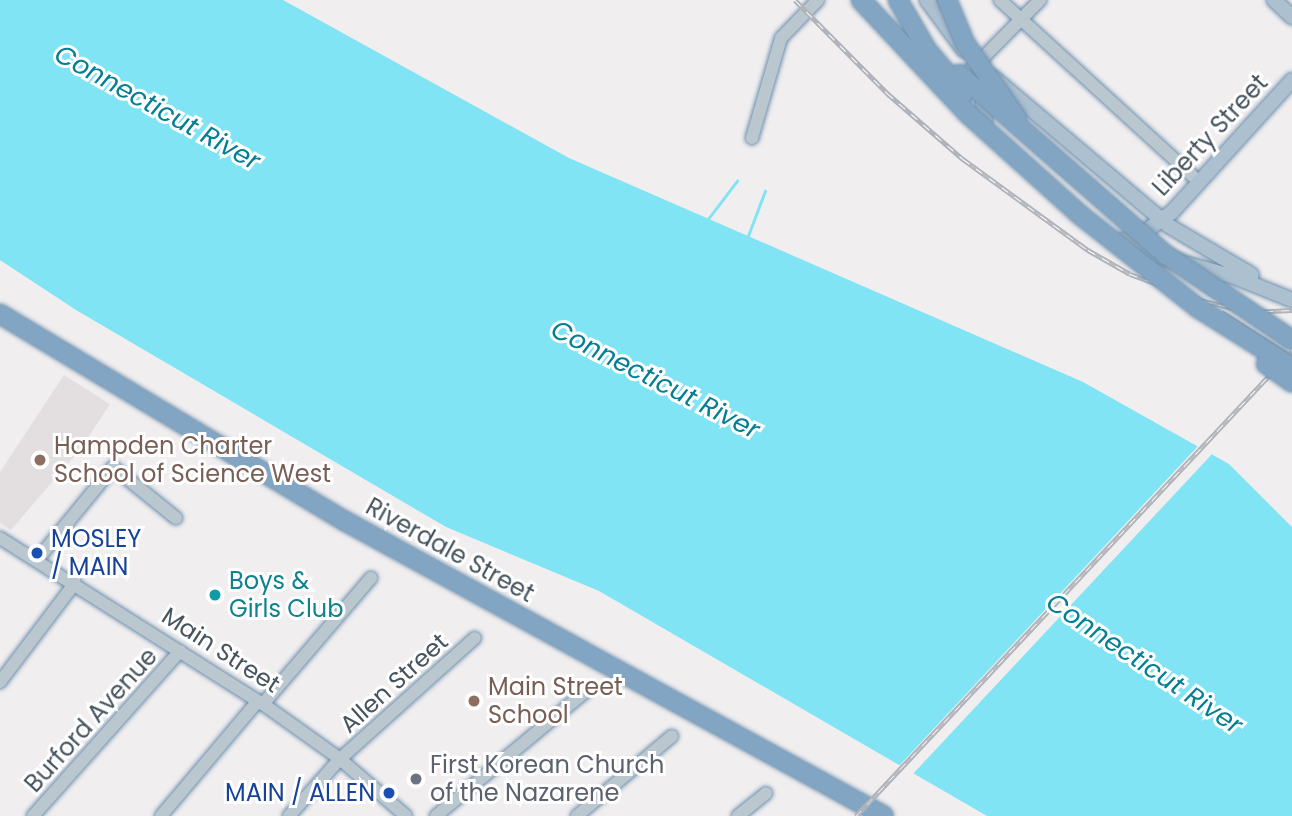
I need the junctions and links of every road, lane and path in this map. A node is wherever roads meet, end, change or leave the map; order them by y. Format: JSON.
{"nodes":[{"id":1,"x":818,"y":0,"type":"edge"},
{"id":2,"x":852,"y":0,"type":"edge"},
{"id":3,"x":861,"y":0,"type":"edge"},
{"id":4,"x":885,"y":0,"type":"edge"},
{"id":5,"x":896,"y":0,"type":"edge"},
{"id":6,"x":927,"y":0,"type":"edge"},
{"id":7,"x":947,"y":0,"type":"edge"},
{"id":8,"x":1000,"y":0,"type":"edge"},
{"id":9,"x":1040,"y":0,"type":"edge"},
{"id":10,"x":1274,"y":0,"type":"edge"},
{"id":11,"x":1292,"y":18,"type":"edge"},
{"id":12,"x":1021,"y":20,"type":"junction"},
{"id":13,"x":944,"y":59,"type":"junction"},
{"id":14,"x":977,"y":63,"type":"junction"},
{"id":15,"x":1292,"y":80,"type":"edge"},
{"id":16,"x":953,"y":89,"type":"junction"},
{"id":17,"x":1008,"y":89,"type":"junction"},
{"id":18,"x":985,"y":119,"type":"junction"},
{"id":19,"x":1021,"y":131,"type":"junction"},
{"id":20,"x":752,"y":138,"type":"dead end"},
{"id":21,"x":1199,"y":182,"type":"junction"},
{"id":22,"x":1161,"y":218,"type":"junction"},
{"id":23,"x":1128,"y":243,"type":"junction"},
{"id":24,"x":1292,"y":300,"type":"edge"},
{"id":25,"x":1199,"y":308,"type":"junction"},
{"id":26,"x":0,"y":314,"type":"edge"},
{"id":27,"x":0,"y":326,"type":"edge"},
{"id":28,"x":1292,"y":340,"type":"edge"},
{"id":29,"x":1292,"y":357,"type":"edge"},
{"id":30,"x":1292,"y":367,"type":"edge"},
{"id":31,"x":1292,"y":382,"type":"edge"},
{"id":32,"x":176,"y":518,"type":"dead end"},
{"id":33,"x":0,"y":537,"type":"edge"},
{"id":34,"x":37,"y":560,"type":"junction"},
{"id":35,"x":371,"y":578,"type":"dead end"},
{"id":36,"x":75,"y":583,"type":"junction"},
{"id":37,"x":475,"y":638,"type":"dead end"},
{"id":38,"x":180,"y":651,"type":"junction"},
{"id":39,"x":0,"y":682,"type":"edge"},
{"id":40,"x":587,"y":690,"type":"dead end"},
{"id":41,"x":260,"y":702,"type":"junction"},
{"id":42,"x":672,"y":736,"type":"dead end"},
{"id":43,"x":340,"y":759,"type":"junction"},
{"id":44,"x":766,"y":793,"type":"dead end"},
{"id":45,"x":33,"y":816,"type":"edge"},
{"id":46,"x":160,"y":816,"type":"edge"},
{"id":47,"x":289,"y":816,"type":"edge"},
{"id":48,"x":406,"y":816,"type":"edge"},
{"id":49,"x":436,"y":816,"type":"edge"},
{"id":50,"x":577,"y":816,"type":"edge"},
{"id":51,"x":738,"y":816,"type":"edge"},
{"id":52,"x":862,"y":816,"type":"edge"},
{"id":53,"x":884,"y":816,"type":"edge"}],
"edges":[{"from":1,"to":20,"type":"street"},
{"from":2,"to":16,"type":"main road"},
{"from":3,"to":25,"type":"highway","bridge":true},
{"from":4,"to":13,"type":"highway","bridge":true},
{"from":5,"to":13,"type":"highway","bridge":true},
{"from":5,"to":29,"type":"highway","bridge":true},
{"from":6,"to":14,"type":"main road"},
{"from":7,"to":19,"type":"highway","bridge":true},
{"from":8,"to":12,"type":"street"},
{"from":9,"to":12,"type":"street"},
{"from":10,"to":11,"type":"main road"},
{"from":12,"to":14,"type":"street"},
{"from":12,"to":21,"type":"street"},
{"from":13,"to":19,"type":"highway","bridge":true},
{"from":14,"to":16,"type":"street"},
{"from":14,"to":17,"type":"main road"},
{"from":15,"to":21,"type":"main road","name":"Liberty Street"},
{"from":16,"to":18,"type":"main road"},
{"from":17,"to":18,"type":"main road"},
{"from":17,"to":22,"type":"main road"},
{"from":18,"to":23,"type":"main road"},
{"from":19,"to":28,"type":"highway","bridge":true},
{"from":21,"to":22,"type":"main road","name":"Liberty Street"},
{"from":22,"to":23,"type":"main road","name":"Liberty Street"},
{"from":22,"to":24,"type":"main road"},
{"from":23,"to":24,"type":"main road"},
{"from":25,"to":30,"type":"highway","bridge":true},
{"from":25,"to":31,"type":"highway","bridge":true},
{"from":26,"to":53,"type":"highway","name":"Riverdale Street"},
{"from":27,"to":52,"type":"highway","name":"Riverdale Street"},
{"from":32,"to":34,"type":"street"},
{"from":33,"to":34,"type":"street","name":"Main Street"},
{"from":34,"to":36,"type":"street","name":"Main Street"},
{"from":35,"to":41,"type":"street"},
{"from":36,"to":38,"type":"street","name":"Main Street"},
{"from":36,"to":39,"type":"street"},
{"from":37,"to":43,"type":"street","name":"Allen Street"},
{"from":38,"to":41,"type":"street","name":"Main Street"},
{"from":38,"to":45,"type":"street","name":"Burford Avenue"},
{"from":40,"to":49,"type":"street"},
{"from":41,"to":43,"type":"street","name":"Main Street"},
{"from":41,"to":46,"type":"street"},
{"from":42,"to":50,"type":"street"},
{"from":43,"to":47,"type":"street","name":"Allen Street"},
{"from":43,"to":48,"type":"street","name":"Main Street"},
{"from":44,"to":51,"type":"street"}]}
